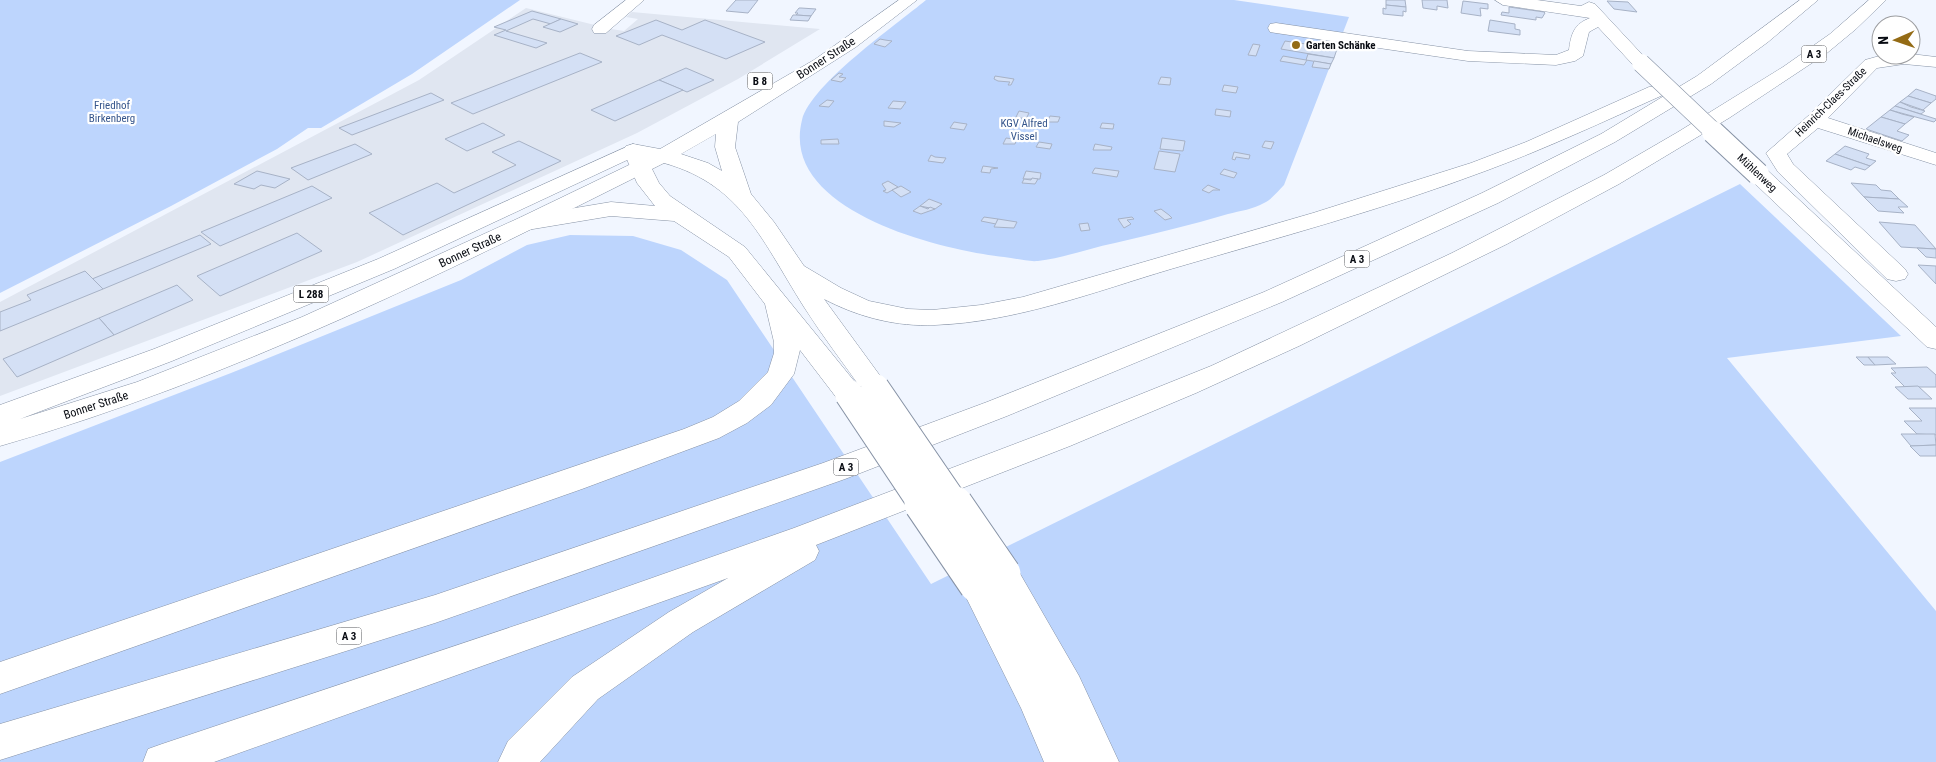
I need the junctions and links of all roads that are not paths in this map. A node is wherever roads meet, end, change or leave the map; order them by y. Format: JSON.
{"nodes":[{"id":1,"x":636,"y":0,"type":"edge"},
{"id":2,"x":880,"y":0,"type":"edge"},
{"id":3,"x":909,"y":0,"type":"edge"},
{"id":4,"x":1503,"y":0,"type":"edge"},
{"id":5,"x":1810,"y":0,"type":"edge"},
{"id":6,"x":1878,"y":0,"type":"edge"},
{"id":7,"x":1592,"y":11,"type":"edge"},
{"id":8,"x":1276,"y":28,"type":"dead end"},
{"id":9,"x":600,"y":29,"type":"dead end"},
{"id":10,"x":1936,"y":62,"type":"edge"},
{"id":11,"x":1704,"y":80,"type":"junction"},
{"id":12,"x":706,"y":111,"type":"dead end"},
{"id":13,"x":728,"y":119,"type":"junction"},
{"id":14,"x":1815,"y":120,"type":"junction"},
{"id":15,"x":660,"y":146,"type":"junction"},
{"id":16,"x":630,"y":158,"type":"junction"},
{"id":17,"x":1936,"y":158,"type":"edge"},
{"id":18,"x":1784,"y":168,"type":"joint"},
{"id":19,"x":740,"y":195,"type":"junction"},
{"id":20,"x":681,"y":215,"type":"junction"},
{"id":21,"x":527,"y":223,"type":"junction"},
{"id":22,"x":797,"y":272,"type":"junction"},
{"id":23,"x":1896,"y":274,"type":"dead end"},
{"id":24,"x":777,"y":302,"type":"junction"},
{"id":25,"x":1936,"y":341,"type":"edge"},
{"id":26,"x":862,"y":391,"type":"junction"},
{"id":27,"x":0,"y":416,"type":"edge"},
{"id":28,"x":0,"y":436,"type":"edge"},
{"id":29,"x":860,"y":518,"type":"junction"},
{"id":30,"x":990,"y":580,"type":"junction"},
{"id":31,"x":0,"y":678,"type":"edge"},
{"id":32,"x":0,"y":742,"type":"edge"},
{"id":33,"x":162,"y":762,"type":"edge"},
{"id":34,"x":517,"y":762,"type":"edge"},
{"id":35,"x":1063,"y":762,"type":"edge"},
{"id":36,"x":1100,"y":762,"type":"edge"}],
"edges":[{"from":1,"to":9,"type":"main road"},
{"from":2,"to":12,"type":"main road","name":"Bonner Straße","number":"B 8"},
{"from":3,"to":13,"type":"main road","name":"Bonner Straße","number":"B 8"},
{"from":4,"to":7,"type":"main road"},
{"from":5,"to":11,"type":"main road","number":"A 3"},
{"from":6,"to":29,"type":"main road","number":"A 3"},
{"from":7,"to":8,"type":"main road"},
{"from":7,"to":25,"type":"main road","name":"Mühlenweg","bridge":true},
{"from":10,"to":14,"type":"main road","name":"Heinrich-Claes-Straße"},
{"from":11,"to":22,"type":"main road"},
{"from":11,"to":32,"type":"main road","number":"A 3"},
{"from":13,"to":15,"type":"main road","name":"Bonner Straße","number":"B 8"},
{"from":13,"to":19,"type":"main road"},
{"from":14,"to":17,"type":"main road","name":"Michaelsweg"},
{"from":14,"to":18,"type":"main road","name":"Heinrich-Claes-Straße"},
{"from":15,"to":16,"type":"main road","name":"Bonner Straße","number":"B 8"},
{"from":15,"to":19,"type":"main road"},
{"from":16,"to":20,"type":"main road"},
{"from":16,"to":21,"type":"main road","name":"Bonner Straße","number":"L 288"},
{"from":16,"to":27,"type":"main road","name":"Bonner Straße","number":"L 288"},
{"from":18,"to":23,"type":"main road","name":"Mühlenweg"},
{"from":19,"to":22,"type":"main road"},
{"from":20,"to":21,"type":"main road"},
{"from":20,"to":24,"type":"main road"},
{"from":21,"to":28,"type":"main road","name":"Bonner Straße","number":"L 288"},
{"from":22,"to":26,"type":"main road"},
{"from":24,"to":26,"type":"main road"},
{"from":24,"to":31,"type":"main road"},
{"from":26,"to":30,"type":"main road","bridge":true},
{"from":29,"to":33,"type":"main road","number":"A 3"},
{"from":29,"to":34,"type":"main road"},
{"from":30,"to":35,"type":"main road"},
{"from":30,"to":36,"type":"main road"}]}
